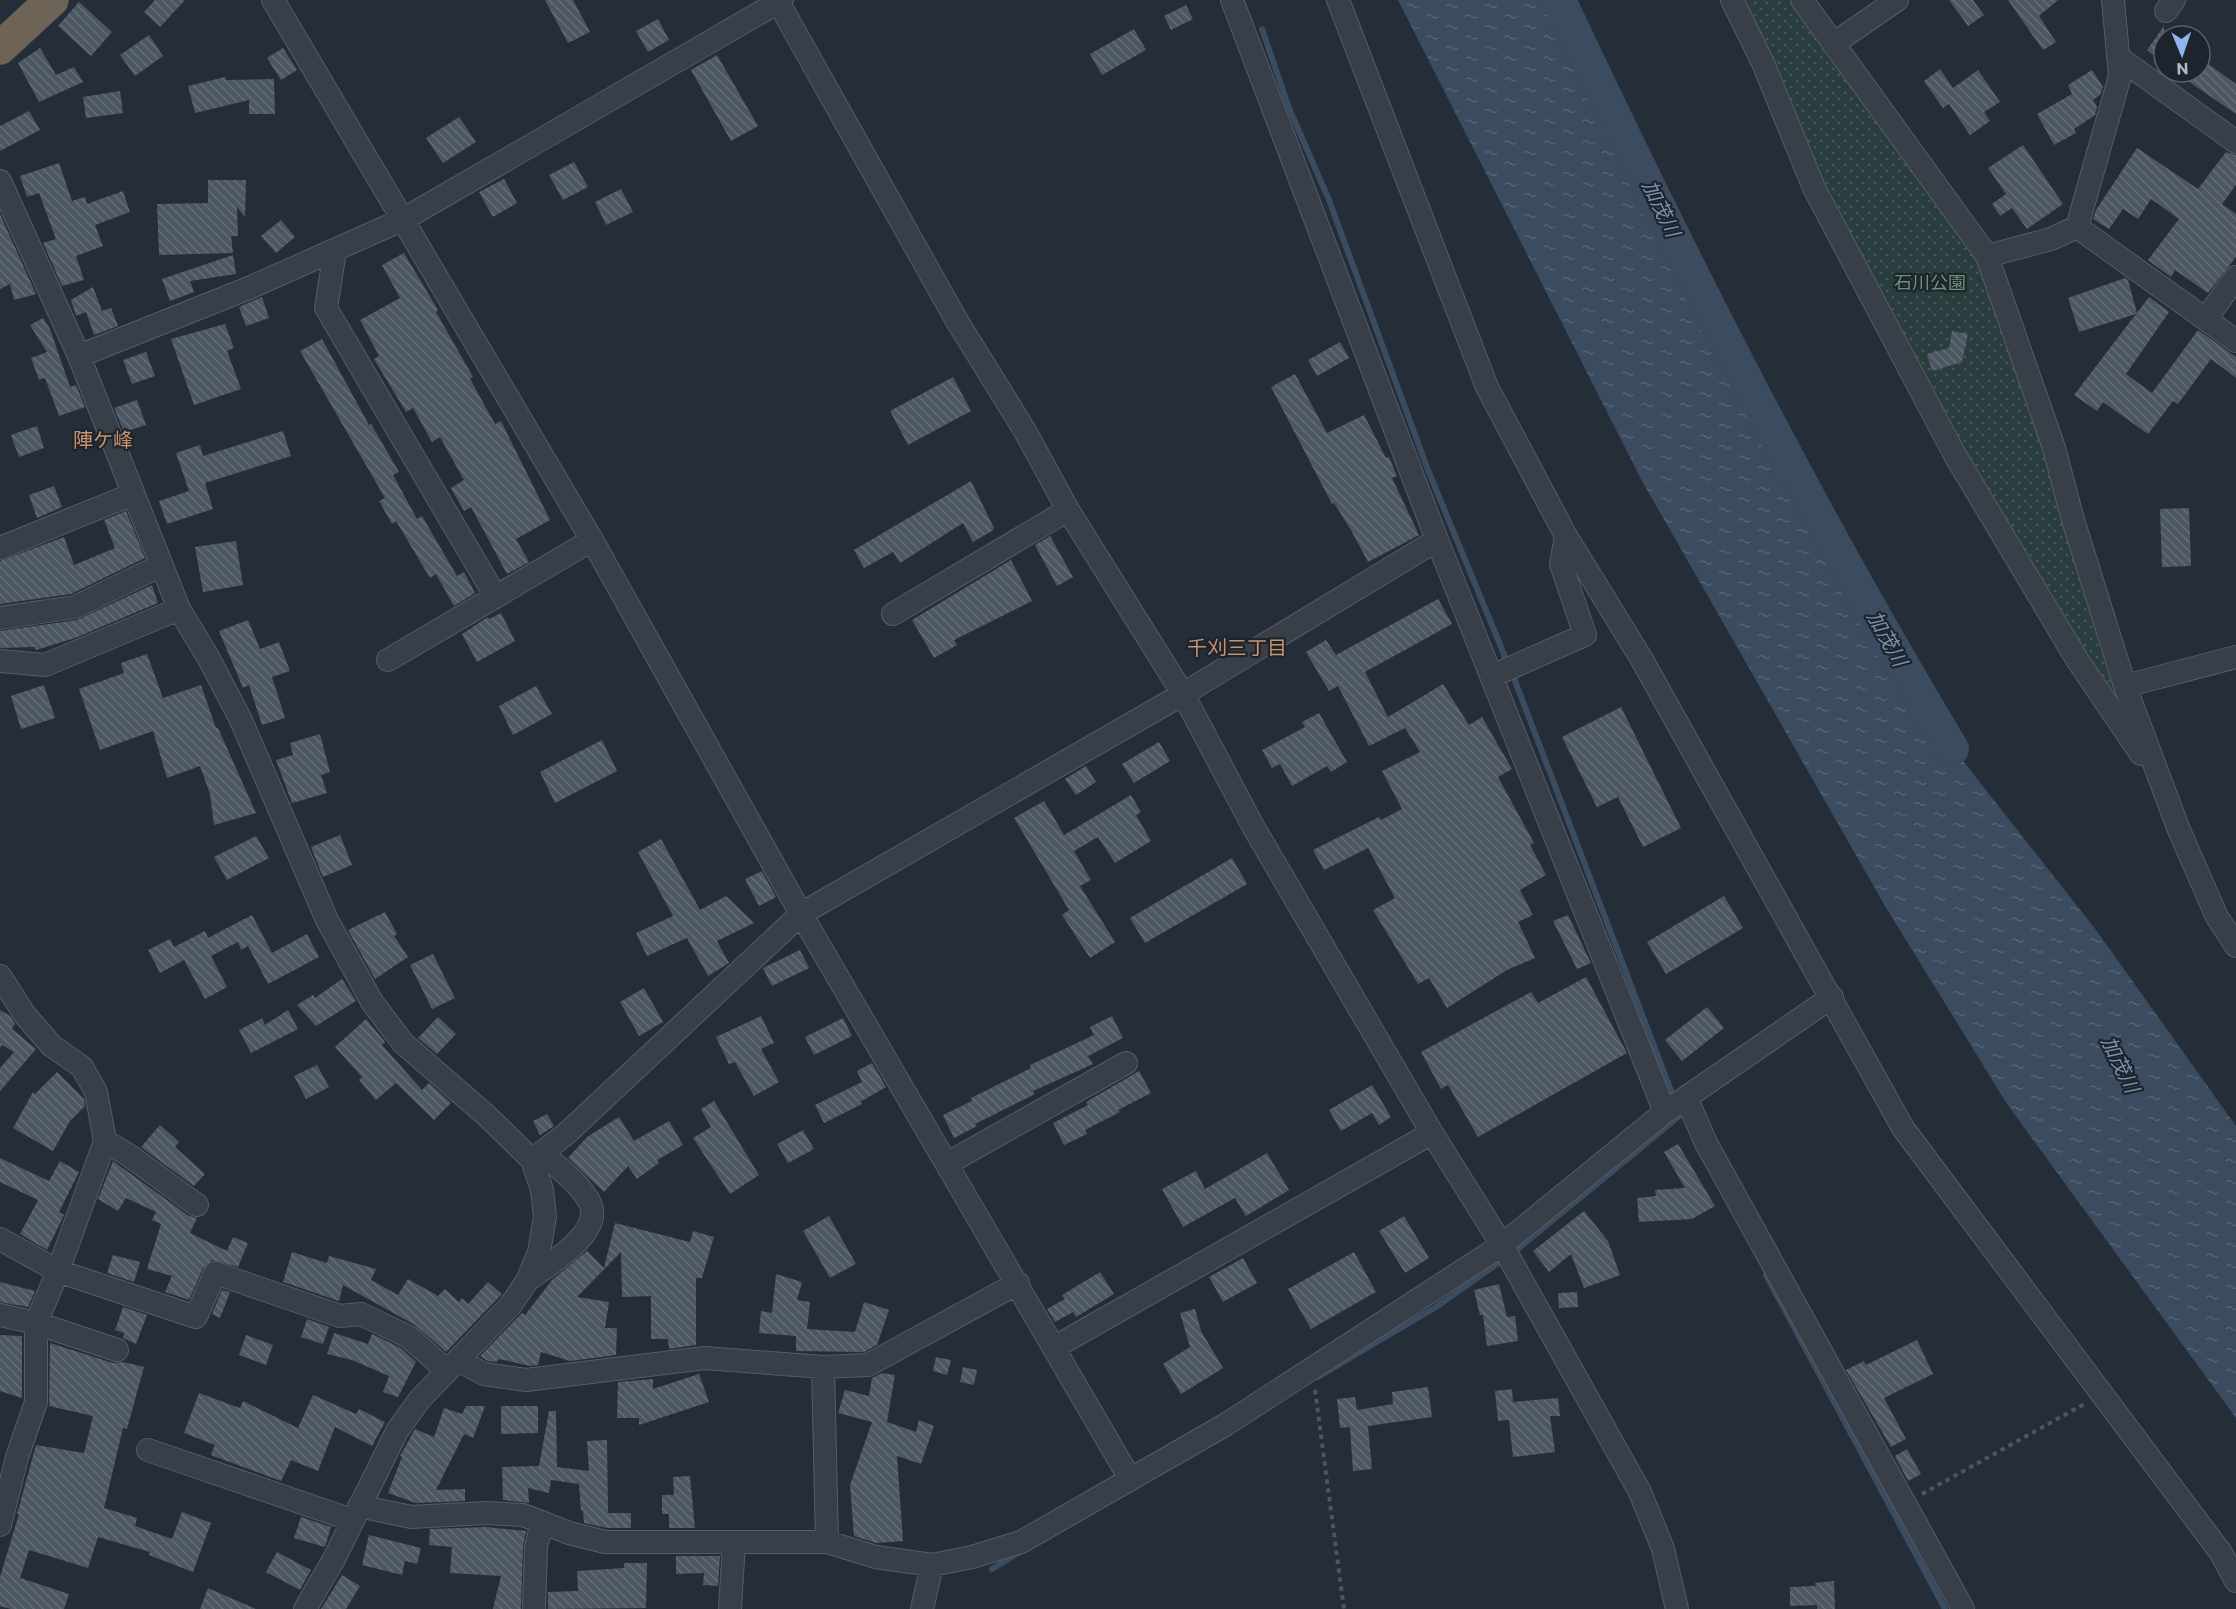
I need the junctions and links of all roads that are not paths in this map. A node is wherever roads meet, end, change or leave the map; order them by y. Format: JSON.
{"nodes":[{"id":1,"x":52,"y":0,"type":"edge"},
{"id":2,"x":273,"y":0,"type":"edge"},
{"id":3,"x":1232,"y":0,"type":"edge"},
{"id":4,"x":1338,"y":0,"type":"edge"},
{"id":5,"x":1732,"y":0,"type":"edge"},
{"id":6,"x":1802,"y":0,"type":"edge"},
{"id":7,"x":1898,"y":0,"type":"edge"},
{"id":8,"x":2113,"y":0,"type":"edge"},
{"id":9,"x":779,"y":1,"type":"edge"},
{"id":10,"x":1833,"y":45,"type":"junction"},
{"id":11,"x":0,"y":48,"type":"edge"},
{"id":12,"x":2118,"y":57,"type":"junction"},
{"id":13,"x":2233,"y":132,"type":"edge"},
{"id":14,"x":0,"y":181,"type":"edge"},
{"id":15,"x":404,"y":219,"type":"junction"},
{"id":16,"x":2077,"y":227,"type":"junction"},
{"id":17,"x":335,"y":251,"type":"junction"},
{"id":18,"x":1987,"y":256,"type":"junction"},
{"id":19,"x":2236,"y":277,"type":"edge"},
{"id":20,"x":2206,"y":320,"type":"junction"},
{"id":21,"x":2236,"y":341,"type":"edge"},
{"id":22,"x":79,"y":356,"type":"junction"},
{"id":23,"x":133,"y":494,"type":"junction"},
{"id":24,"x":1068,"y":510,"type":"junction"},
{"id":25,"x":1566,"y":537,"type":"junction"},
{"id":26,"x":591,"y":540,"type":"junction"},
{"id":27,"x":1437,"y":540,"type":"junction"},
{"id":28,"x":0,"y":548,"type":"edge"},
{"id":29,"x":162,"y":566,"type":"junction"},
{"id":30,"x":496,"y":597,"type":"junction"},
{"id":31,"x":179,"y":609,"type":"junction"},
{"id":32,"x":893,"y":614,"type":"dead end"},
{"id":33,"x":0,"y":618,"type":"edge"},
{"id":34,"x":2236,"y":657,"type":"edge"},
{"id":35,"x":388,"y":660,"type":"dead end"},
{"id":36,"x":0,"y":661,"type":"edge"},
{"id":37,"x":1492,"y":676,"type":"junction"},
{"id":38,"x":2125,"y":686,"type":"junction"},
{"id":39,"x":1183,"y":694,"type":"junction"},
{"id":40,"x":2163,"y":787,"type":"junction"},
{"id":41,"x":801,"y":914,"type":"junction"},
{"id":42,"x":2236,"y":946,"type":"edge"},
{"id":43,"x":0,"y":976,"type":"edge"},
{"id":44,"x":1832,"y":997,"type":"junction"},
{"id":45,"x":1126,"y":1063,"type":"dead end"},
{"id":46,"x":1686,"y":1097,"type":"junction"},
{"id":47,"x":1665,"y":1112,"type":"junction"},
{"id":48,"x":1432,"y":1133,"type":"junction"},
{"id":49,"x":105,"y":1141,"type":"junction"},
{"id":50,"x":537,"y":1156,"type":"junction"},
{"id":51,"x":948,"y":1163,"type":"junction"},
{"id":52,"x":197,"y":1205,"type":"dead end"},
{"id":53,"x":0,"y":1239,"type":"edge"},
{"id":54,"x":1502,"y":1245,"type":"junction"},
{"id":55,"x":58,"y":1271,"type":"junction"},
{"id":56,"x":527,"y":1281,"type":"junction"},
{"id":57,"x":1018,"y":1283,"type":"junction"},
{"id":58,"x":0,"y":1315,"type":"edge"},
{"id":59,"x":36,"y":1323,"type":"junction"},
{"id":60,"x":1055,"y":1347,"type":"junction"},
{"id":61,"x":117,"y":1350,"type":"dead end"},
{"id":62,"x":452,"y":1365,"type":"junction"},
{"id":63,"x":823,"y":1367,"type":"junction"},
{"id":64,"x":148,"y":1450,"type":"dead end"},
{"id":65,"x":1129,"y":1477,"type":"junction"},
{"id":66,"x":356,"y":1513,"type":"junction"},
{"id":67,"x":542,"y":1522,"type":"junction"},
{"id":68,"x":0,"y":1525,"type":"edge"},
{"id":69,"x":827,"y":1542,"type":"junction"},
{"id":70,"x":734,"y":1543,"type":"junction"},
{"id":71,"x":932,"y":1565,"type":"junction"},
{"id":72,"x":2236,"y":1581,"type":"edge"},
{"id":73,"x":305,"y":1609,"type":"edge"},
{"id":74,"x":534,"y":1609,"type":"edge"},
{"id":75,"x":730,"y":1609,"type":"edge"},
{"id":76,"x":921,"y":1609,"type":"edge"},
{"id":77,"x":1677,"y":1609,"type":"edge"},
{"id":78,"x":1963,"y":1609,"type":"edge"}],
"edges":[{"from":1,"to":11,"type":"highway"},
{"from":2,"to":15,"type":"street"},
{"from":3,"to":27,"type":"street"},
{"from":4,"to":25,"type":"street"},
{"from":5,"to":40,"type":"street"},
{"from":6,"to":10,"type":"street"},
{"from":7,"to":10,"type":"street"},
{"from":8,"to":12,"type":"street"},
{"from":9,"to":15,"type":"street"},
{"from":9,"to":24,"type":"street"},
{"from":10,"to":18,"type":"street"},
{"from":12,"to":13,"type":"street"},
{"from":12,"to":16,"type":"street"},
{"from":14,"to":22,"type":"street"},
{"from":15,"to":17,"type":"street"},
{"from":15,"to":26,"type":"street"},
{"from":16,"to":18,"type":"street"},
{"from":16,"to":20,"type":"street"},
{"from":17,"to":22,"type":"street"},
{"from":17,"to":30,"type":"street"},
{"from":18,"to":38,"type":"street"},
{"from":19,"to":20,"type":"street"},
{"from":20,"to":21,"type":"street"},
{"from":22,"to":23,"type":"street"},
{"from":23,"to":28,"type":"street"},
{"from":23,"to":29,"type":"street"},
{"from":24,"to":32,"type":"street"},
{"from":24,"to":39,"type":"street"},
{"from":25,"to":37,"type":"street"},
{"from":25,"to":44,"type":"street"},
{"from":26,"to":30,"type":"street"},
{"from":26,"to":41,"type":"street"},
{"from":27,"to":37,"type":"street"},
{"from":27,"to":39,"type":"street"},
{"from":29,"to":31,"type":"street"},
{"from":29,"to":33,"type":"street"},
{"from":30,"to":35,"type":"street"},
{"from":31,"to":36,"type":"street"},
{"from":31,"to":50,"type":"street"},
{"from":34,"to":38,"type":"street"},
{"from":37,"to":47,"type":"street"},
{"from":38,"to":40,"type":"street"},
{"from":39,"to":41,"type":"street"},
{"from":39,"to":48,"type":"street"},
{"from":40,"to":42,"type":"street"},
{"from":41,"to":50,"type":"street"},
{"from":41,"to":51,"type":"street"},
{"from":43,"to":49,"type":"street"},
{"from":44,"to":46,"type":"street"},
{"from":44,"to":72,"type":"street"},
{"from":45,"to":51,"type":"street"},
{"from":46,"to":47,"type":"street"},
{"from":46,"to":78,"type":"street"},
{"from":47,"to":54,"type":"street"},
{"from":48,"to":54,"type":"street"},
{"from":48,"to":60,"type":"street"},
{"from":49,"to":52,"type":"street"},
{"from":49,"to":55,"type":"street"},
{"from":50,"to":56,"type":"street"},
{"from":50,"to":56,"type":"street"},
{"from":51,"to":57,"type":"street"},
{"from":53,"to":55,"type":"street"},
{"from":54,"to":65,"type":"street"},
{"from":54,"to":77,"type":"street"},
{"from":55,"to":59,"type":"street"},
{"from":55,"to":62,"type":"street"},
{"from":56,"to":62,"type":"street"},
{"from":57,"to":60,"type":"street"},
{"from":57,"to":63,"type":"street"},
{"from":58,"to":59,"type":"street"},
{"from":59,"to":61,"type":"street"},
{"from":59,"to":68,"type":"street"},
{"from":60,"to":65,"type":"street"},
{"from":62,"to":63,"type":"street"},
{"from":62,"to":66,"type":"street"},
{"from":63,"to":69,"type":"street"},
{"from":64,"to":66,"type":"street"},
{"from":65,"to":71,"type":"street"},
{"from":66,"to":67,"type":"street"},
{"from":66,"to":73,"type":"street"},
{"from":67,"to":70,"type":"street"},
{"from":67,"to":74,"type":"street"},
{"from":69,"to":70,"type":"street"},
{"from":69,"to":71,"type":"street"},
{"from":70,"to":75,"type":"street"},
{"from":71,"to":76,"type":"street"}]}
